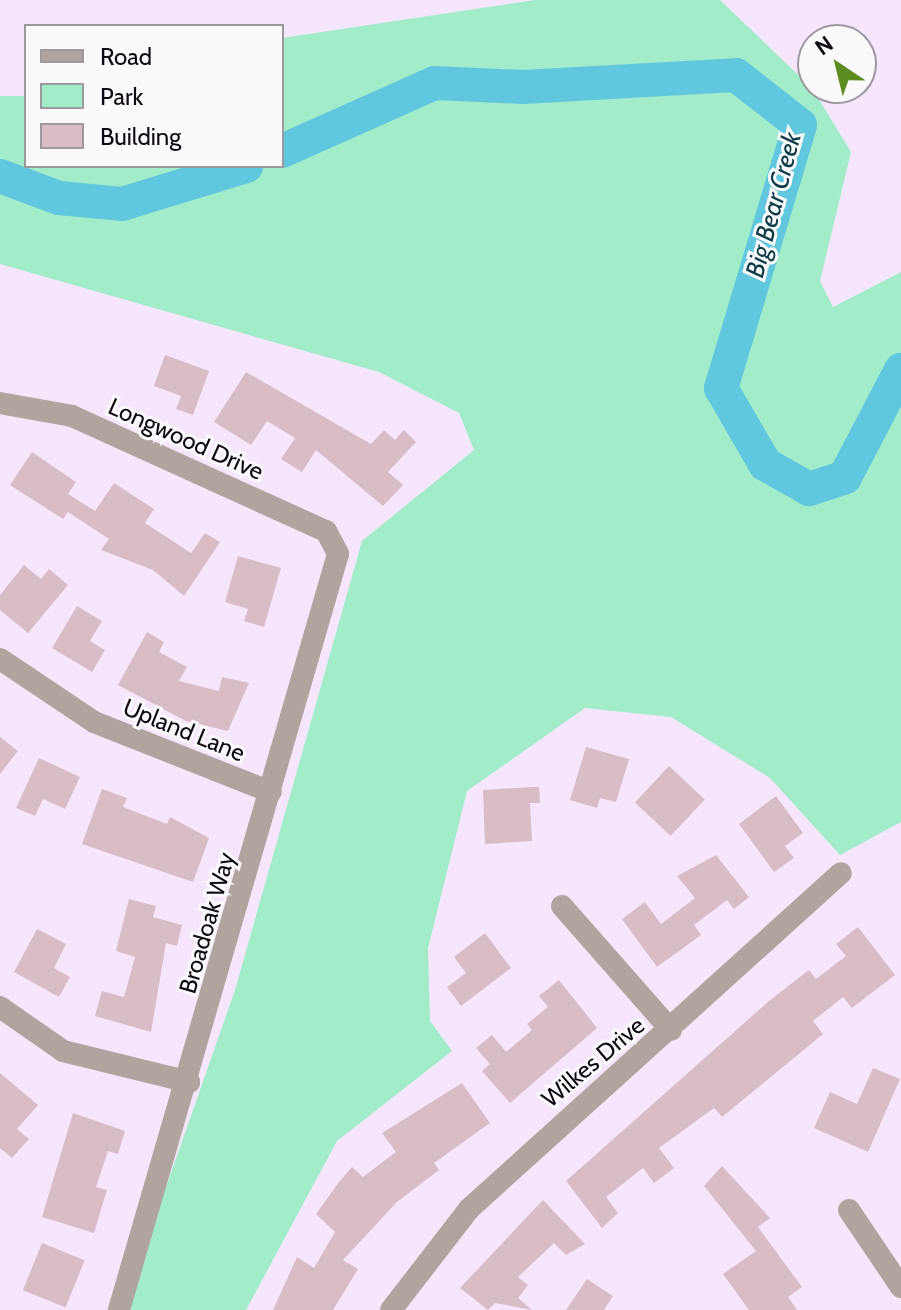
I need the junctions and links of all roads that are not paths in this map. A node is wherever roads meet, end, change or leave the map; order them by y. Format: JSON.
{"nodes":[{"id":1,"x":0,"y":403,"type":"edge"},
{"id":2,"x":337,"y":548,"type":"joint"},
{"id":3,"x":0,"y":659,"type":"edge"},
{"id":4,"x":271,"y":792,"type":"junction"},
{"id":5,"x":841,"y":873,"type":"dead end"},
{"id":6,"x":562,"y":906,"type":"dead end"},
{"id":7,"x":0,"y":1007,"type":"edge"},
{"id":8,"x":671,"y":1030,"type":"junction"},
{"id":9,"x":189,"y":1082,"type":"junction"},
{"id":10,"x":849,"y":1210,"type":"dead end"},
{"id":11,"x":901,"y":1287,"type":"edge"},
{"id":12,"x":397,"y":1308,"type":"edge"},
{"id":13,"x":119,"y":1310,"type":"edge"}],
"edges":[{"from":1,"to":2,"type":"street","name":"Longwood Drive"},
{"from":2,"to":4,"type":"street","name":"Broadoak Way"},
{"from":3,"to":4,"type":"street","name":"Upland Lane"},
{"from":4,"to":9,"type":"street","name":"Broadoak Way"},
{"from":5,"to":8,"type":"street","name":"Wilkes Drive"},
{"from":6,"to":8,"type":"street"},
{"from":7,"to":9,"type":"street"},
{"from":8,"to":12,"type":"street","name":"Wilkes Drive"},
{"from":9,"to":13,"type":"street","name":"Broadoak Way"},
{"from":10,"to":11,"type":"street"}]}
